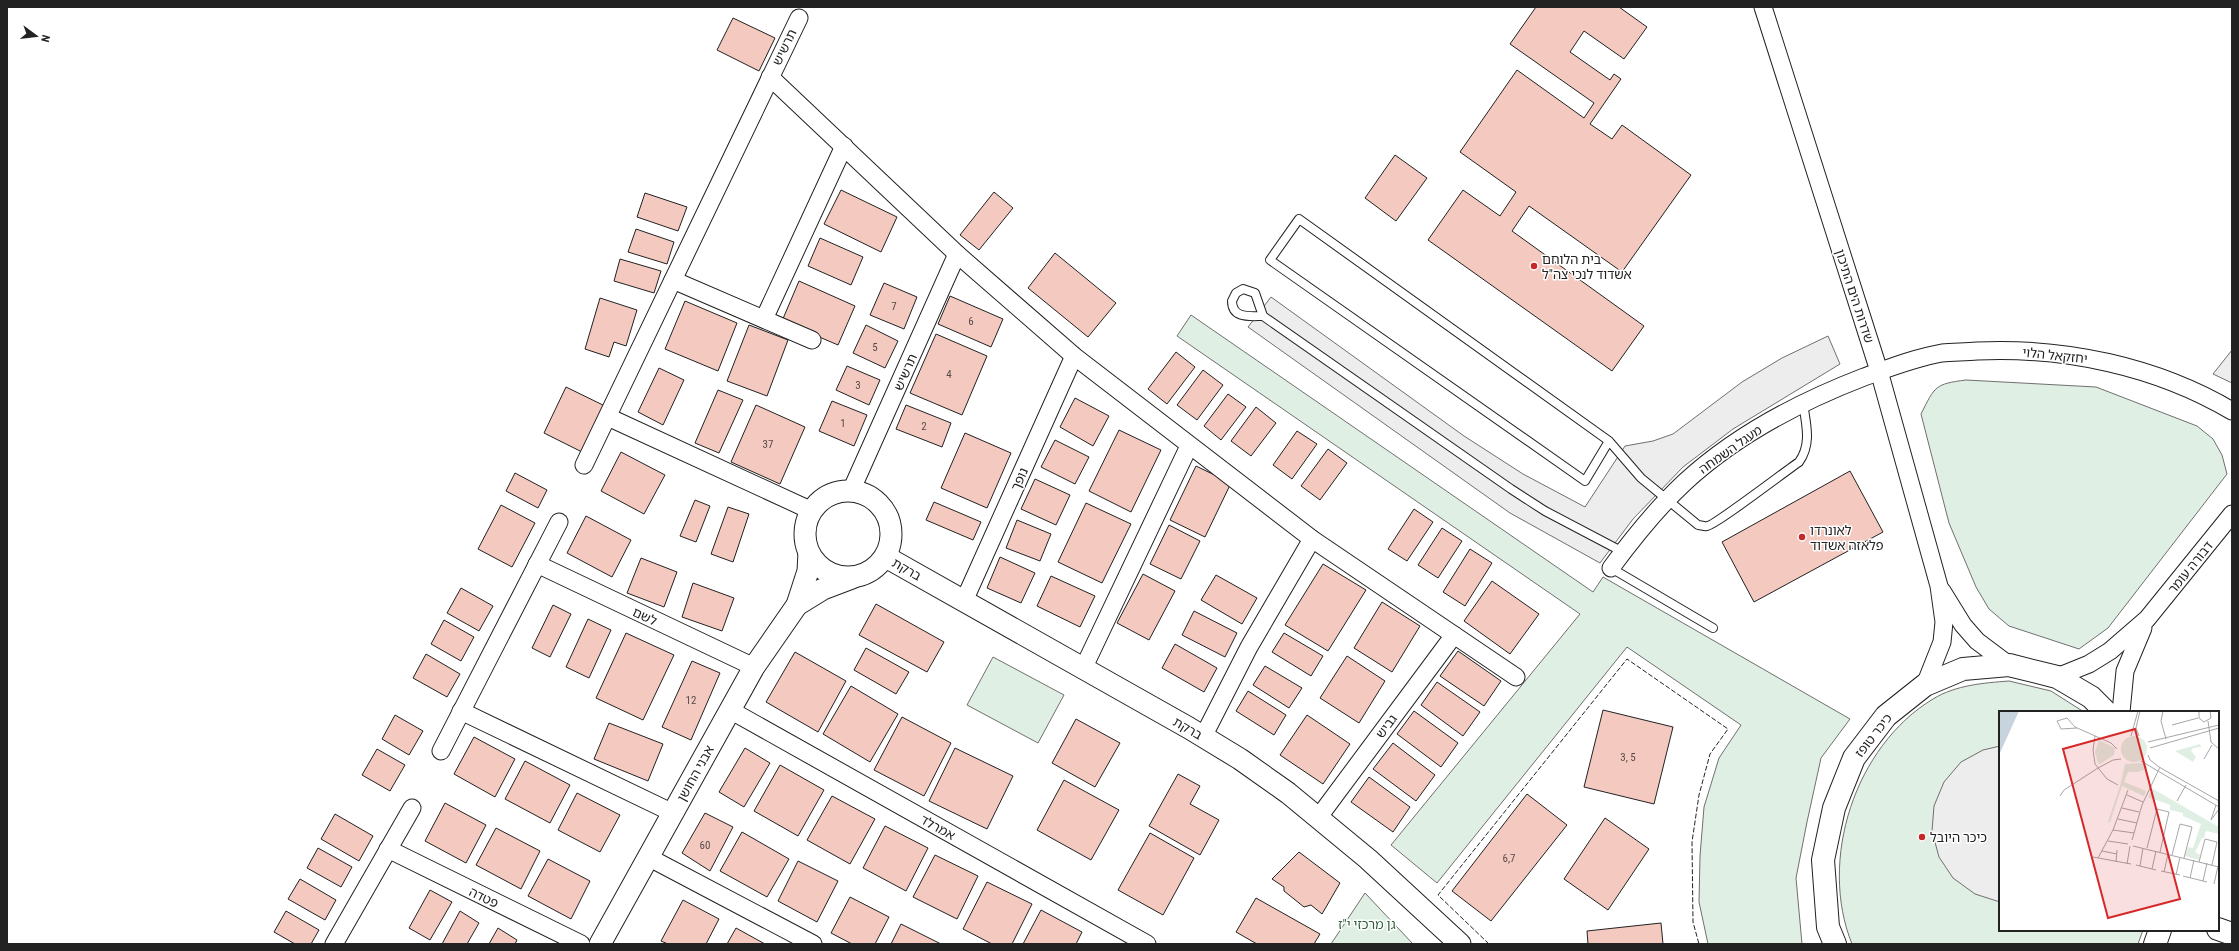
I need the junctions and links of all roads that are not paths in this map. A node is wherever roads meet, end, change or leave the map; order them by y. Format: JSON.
{"nodes":[{"id":1,"x":1763,"y":7,"type":"edge"},
{"id":2,"x":799,"y":18,"type":"dead end"},
{"id":3,"x":770,"y":77,"type":"junction"},
{"id":4,"x":844,"y":146,"type":"junction"},
{"id":5,"x":957,"y":254,"type":"junction"},
{"id":6,"x":673,"y":280,"type":"junction"},
{"id":7,"x":1263,"y":316,"type":"dead end"},
{"id":8,"x":764,"y":320,"type":"junction"},
{"id":9,"x":812,"y":340,"type":"dead end"},
{"id":10,"x":1074,"y":356,"type":"junction"},
{"id":11,"x":1879,"y":371,"type":"junction"},
{"id":12,"x":1803,"y":403,"type":"junction"},
{"id":13,"x":2228,"y":409,"type":"edge"},
{"id":14,"x":608,"y":417,"type":"junction"},
{"id":15,"x":2232,"y":424,"type":"edge"},
{"id":16,"x":1609,"y":441,"type":"junction"},
{"id":17,"x":1189,"y":446,"type":"junction"},
{"id":18,"x":584,"y":465,"type":"dead end"},
{"id":19,"x":851,"y":491,"type":"junction"},
{"id":20,"x":1667,"y":500,"type":"junction"},
{"id":21,"x":812,"y":511,"type":"junction"},
{"id":22,"x":2232,"y":514,"type":"edge"},
{"id":23,"x":559,"y":522,"type":"dead end"},
{"id":24,"x":1312,"y":539,"type":"junction"},
{"id":25,"x":1623,"y":552,"type":"junction"},
{"id":26,"x":809,"y":553,"type":"junction"},
{"id":27,"x":886,"y":557,"type":"junction"},
{"id":28,"x":537,"y":564,"type":"junction"},
{"id":29,"x":1611,"y":568,"type":"joint"},
{"id":30,"x":854,"y":578,"type":"junction"},
{"id":31,"x":1939,"y":586,"type":"junction"},
{"id":32,"x":964,"y":601,"type":"junction"},
{"id":33,"x":797,"y":605,"type":"junction"},
{"id":34,"x":2147,"y":619,"type":"junction"},
{"id":35,"x":1713,"y":628,"type":"dead end"},
{"id":36,"x":1454,"y":635,"type":"junction"},
{"id":37,"x":2009,"y":665,"type":"junction"},
{"id":38,"x":754,"y":667,"type":"junction"},
{"id":39,"x":1083,"y":669,"type":"junction"},
{"id":40,"x":1516,"y":677,"type":"dead end"},
{"id":41,"x":2057,"y":677,"type":"junction"},
{"id":42,"x":1925,"y":685,"type":"junction"},
{"id":43,"x":730,"y":710,"type":"junction"},
{"id":44,"x":461,"y":711,"type":"junction"},
{"id":45,"x":2105,"y":711,"type":"edge"},
{"id":46,"x":2120,"y":711,"type":"edge"},
{"id":47,"x":1203,"y":737,"type":"junction"},
{"id":48,"x":441,"y":751,"type":"dead end"},
{"id":49,"x":412,"y":808,"type":"dead end"},
{"id":50,"x":673,"y":813,"type":"junction"},
{"id":51,"x":1318,"y":818,"type":"junction"},
{"id":52,"x":388,"y":850,"type":"junction"},
{"id":53,"x":648,"y":857,"type":"junction"},
{"id":54,"x":2219,"y":929,"type":"edge"},
{"id":55,"x":2160,"y":931,"type":"edge"},
{"id":56,"x":2232,"y":934,"type":"edge"},
{"id":57,"x":1828,"y":938,"type":"edge"},
{"id":58,"x":334,"y":944,"type":"edge"},
{"id":59,"x":581,"y":944,"type":"edge"},
{"id":60,"x":600,"y":944,"type":"edge"},
{"id":61,"x":813,"y":944,"type":"edge"},
{"id":62,"x":1147,"y":944,"type":"edge"},
{"id":63,"x":1460,"y":944,"type":"edge"},
{"id":64,"x":2155,"y":944,"type":"edge"}],
"edges":[{"from":1,"to":11,"type":"street","name":"שדרות הים התיכון"},
{"from":2,"to":3,"type":"street","name":"תרשיש"},
{"from":3,"to":4,"type":"street","name":"תרשיש"},
{"from":3,"to":6,"type":"street","name":"תרשיש"},
{"from":4,"to":5,"type":"street","name":"תרשיש"},
{"from":4,"to":8,"type":"street"},
{"from":5,"to":10,"type":"street","name":"תרשיש"},
{"from":5,"to":19,"type":"street","name":"תרשיש"},
{"from":6,"to":8,"type":"street"},
{"from":6,"to":14,"type":"street","name":"תרשיש"},
{"from":7,"to":25,"type":"lane"},
{"from":8,"to":9,"type":"street"},
{"from":10,"to":17,"type":"street"},
{"from":10,"to":32,"type":"street","name":"נופך"},
{"from":11,"to":12,"type":"street","name":"מעגל השמחה"},
{"from":11,"to":13,"type":"street","name":"יחזקאל הלוי"},
{"from":11,"to":31,"type":"street","name":"שדרות הים התיכון"},
{"from":12,"to":20,"type":"street","name":"מעגל השמחה"},
{"from":12,"to":20,"type":"lane"},
{"from":13,"to":15,"type":"street","name":"יחזקאל הלוי"},
{"from":14,"to":18,"type":"street","name":"תרשיש"},
{"from":14,"to":21,"type":"street"},
{"from":16,"to":16,"type":"lane"},
{"from":16,"to":20,"type":"lane"},
{"from":17,"to":24,"type":"street"},
{"from":17,"to":39,"type":"street"},
{"from":19,"to":21,"type":"street"},
{"from":19,"to":27,"type":"street"},
{"from":20,"to":25,"type":"street","name":"מעגל השמחה"},
{"from":21,"to":26,"type":"street"},
{"from":22,"to":34,"type":"street","name":"דבורה עומר"},
{"from":23,"to":28,"type":"street"},
{"from":24,"to":36,"type":"street"},
{"from":24,"to":47,"type":"street"},
{"from":25,"to":29,"type":"street","name":"מעגל השמחה"},
{"from":26,"to":30,"type":"street"},
{"from":26,"to":33,"type":"street","name":"אבני החושן"},
{"from":27,"to":30,"type":"street"},
{"from":27,"to":32,"type":"street","name":"ברקת"},
{"from":28,"to":38,"type":"street","name":"לשם"},
{"from":28,"to":44,"type":"street"},
{"from":29,"to":35,"type":"lane"},
{"from":30,"to":33,"type":"street","name":"אבני החושן"},
{"from":31,"to":37,"type":"street","name":"שדרות הים התיכון"},
{"from":31,"to":42,"type":"street","name":"שדרות הים התיכון"},
{"from":32,"to":39,"type":"street","name":"ברקת"},
{"from":33,"to":38,"type":"street","name":"אבני החושן"},
{"from":34,"to":41,"type":"street","name":"דבורה עומר"},
{"from":34,"to":46,"type":"street","name":"דבורה עומר"},
{"from":36,"to":40,"type":"street"},
{"from":36,"to":51,"type":"street","name":"גביש"},
{"from":37,"to":41,"type":"main road","name":"כיכר טופז"},
{"from":37,"to":42,"type":"main road","name":"כיכר טופז"},
{"from":38,"to":43,"type":"street","name":"אבני החושן"},
{"from":39,"to":47,"type":"street","name":"ברקת"},
{"from":41,"to":45,"type":"main road","name":"כיכר טופז"},
{"from":42,"to":57,"type":"main road","name":"כיכר טופז"},
{"from":43,"to":50,"type":"street","name":"אבני החושן"},
{"from":43,"to":62,"type":"street","name":"אמרלד"},
{"from":44,"to":48,"type":"street"},
{"from":44,"to":50,"type":"street"},
{"from":47,"to":51,"type":"street","name":"ברקת"},
{"from":49,"to":52,"type":"street"},
{"from":50,"to":53,"type":"street","name":"אבני החושן"},
{"from":51,"to":63,"type":"street","name":"ברקת"},
{"from":52,"to":58,"type":"street"},
{"from":52,"to":59,"type":"street","name":"פטדה"},
{"from":53,"to":60,"type":"street","name":"אבני החושן"},
{"from":53,"to":61,"type":"street"},
{"from":54,"to":56,"type":"main road"},
{"from":55,"to":64,"type":"main road"}]}
